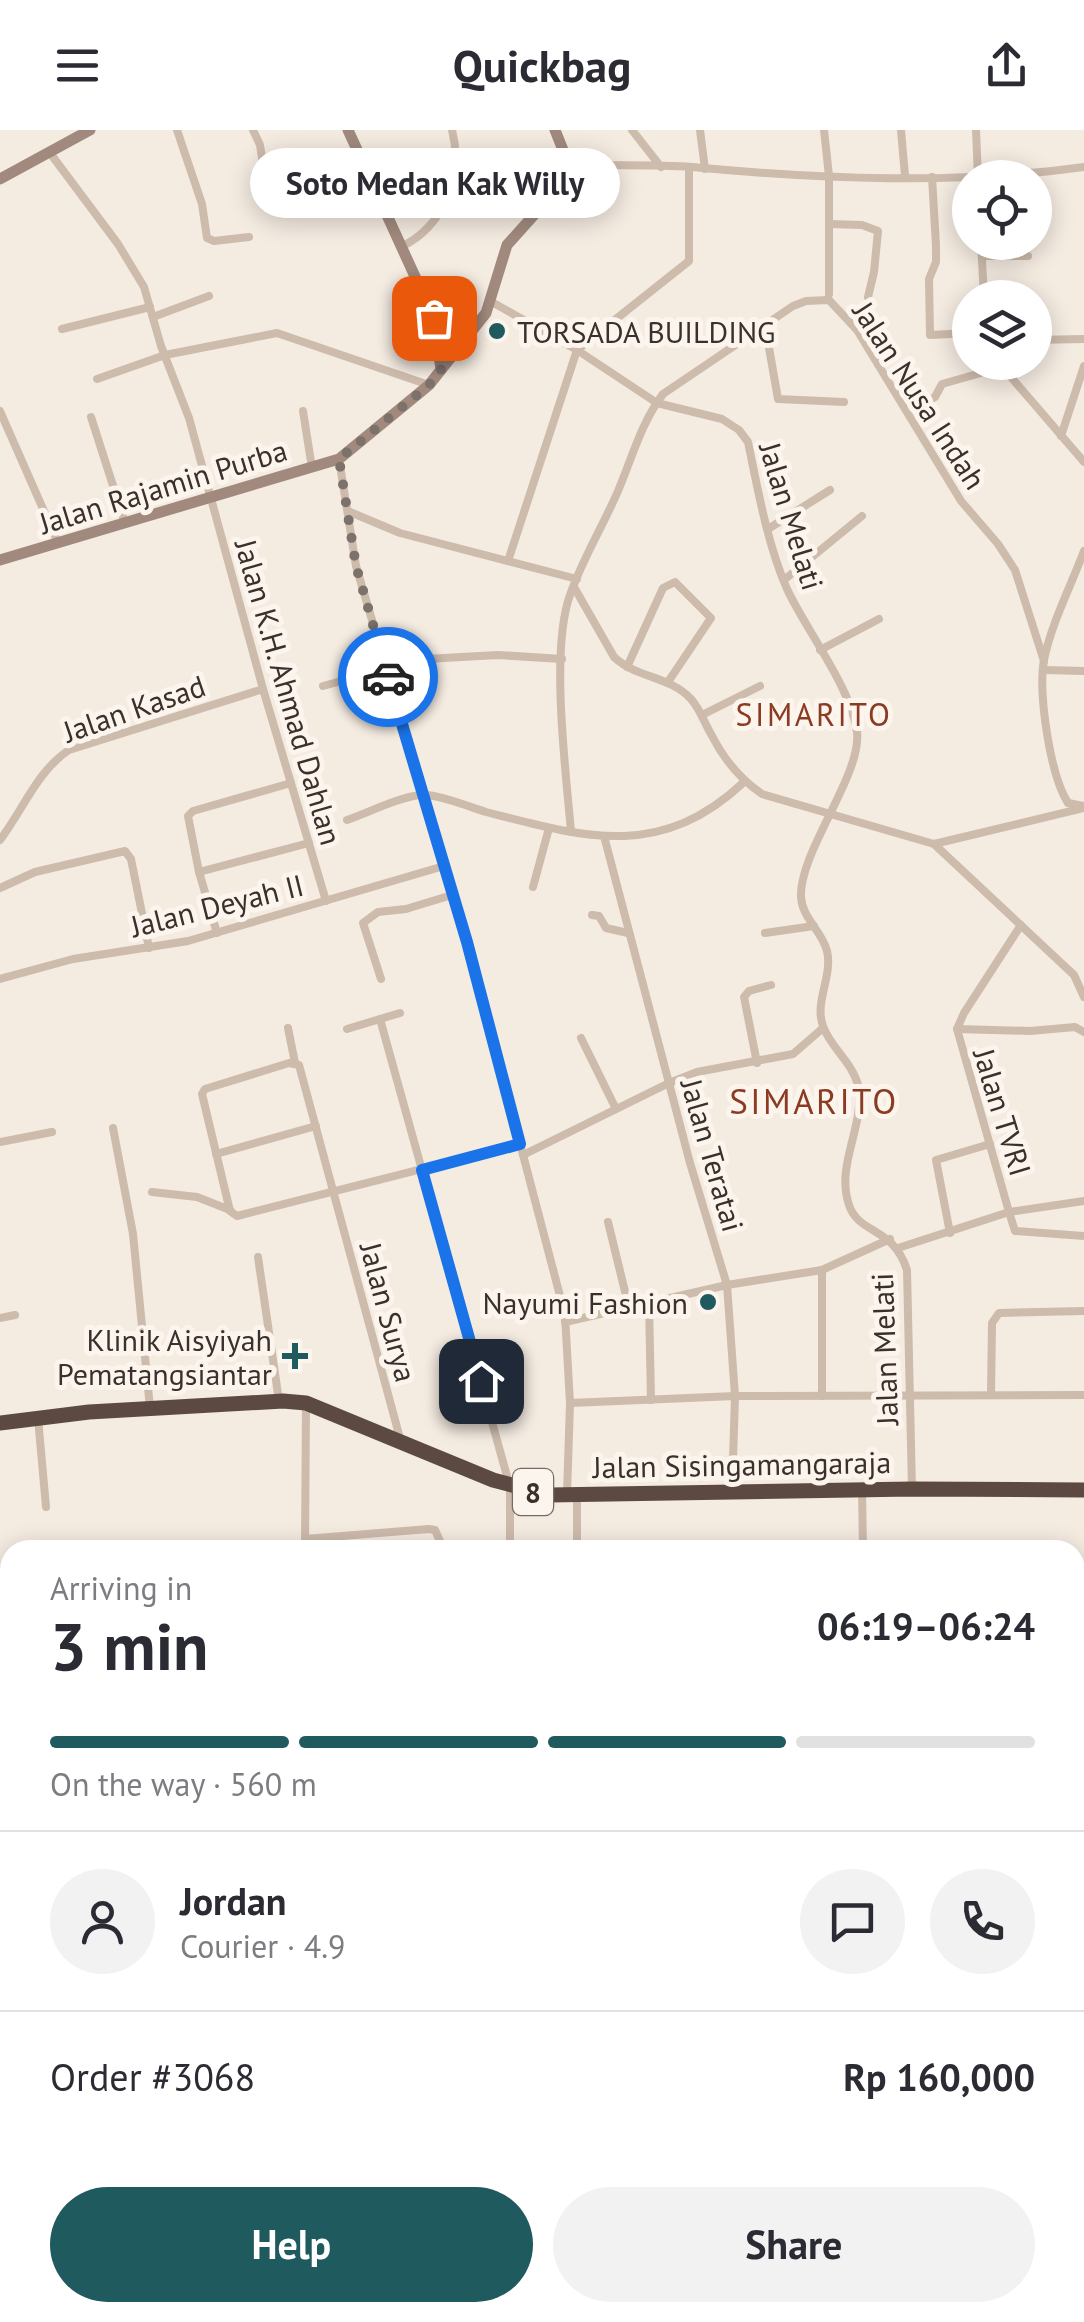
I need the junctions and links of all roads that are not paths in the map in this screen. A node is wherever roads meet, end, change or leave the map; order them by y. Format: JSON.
{"nodes":[{"id":1,"x":90,"y":130,"type":"edge"},
{"id":2,"x":177,"y":130,"type":"edge"},
{"id":3,"x":254,"y":130,"type":"edge"},
{"id":4,"x":348,"y":130,"type":"edge"},
{"id":5,"x":452,"y":130,"type":"edge"},
{"id":6,"x":555,"y":130,"type":"edge"},
{"id":7,"x":632,"y":130,"type":"edge"},
{"id":8,"x":700,"y":130,"type":"edge"},
{"id":9,"x":824,"y":130,"type":"edge"},
{"id":10,"x":901,"y":130,"type":"edge"},
{"id":11,"x":976,"y":130,"type":"edge"},
{"id":12,"x":50,"y":153,"type":"junction"},
{"id":13,"x":977,"y":160,"type":"edge"},
{"id":14,"x":570,"y":165,"type":"junction"},
{"id":15,"x":660,"y":167,"type":"junction"},
{"id":16,"x":689,"y":167,"type":"junction"},
{"id":17,"x":1084,"y":168,"type":"edge"},
{"id":18,"x":705,"y":169,"type":"junction"},
{"id":19,"x":1052,"y":172,"type":"edge"},
{"id":20,"x":829,"y":176,"type":"junction"},
{"id":21,"x":905,"y":176,"type":"junction"},
{"id":22,"x":932,"y":177,"type":"junction"},
{"id":23,"x":952,"y":177,"type":"edge"},
{"id":24,"x":0,"y":179,"type":"edge"},
{"id":25,"x":269,"y":203,"type":"dead end"},
{"id":26,"x":829,"y":224,"type":"junction"},
{"id":27,"x":248,"y":237,"type":"dead end"},
{"id":28,"x":401,"y":247,"type":"junction"},
{"id":29,"x":829,"y":294,"type":"dead end"},
{"id":30,"x":209,"y":296,"type":"dead end"},
{"id":31,"x":868,"y":297,"type":"dead end"},
{"id":32,"x":490,"y":301,"type":"junction"},
{"id":33,"x":152,"y":312,"type":"junction"},
{"id":34,"x":434,"y":318,"type":"junction"},
{"id":35,"x":764,"y":326,"type":"junction"},
{"id":36,"x":62,"y":329,"type":"dead end"},
{"id":37,"x":952,"y":334,"type":"edge"},
{"id":38,"x":466,"y":337,"type":"junction"},
{"id":39,"x":1084,"y":338,"type":"edge"},
{"id":40,"x":1052,"y":339,"type":"edge"},
{"id":41,"x":577,"y":350,"type":"junction"},
{"id":42,"x":165,"y":354,"type":"junction"},
{"id":43,"x":1084,"y":366,"type":"edge"},
{"id":44,"x":441,"y":370,"type":"junction"},
{"id":45,"x":97,"y":379,"type":"dead end"},
{"id":46,"x":954,"y":380,"type":"edge"},
{"id":47,"x":1013,"y":380,"type":"edge"},
{"id":48,"x":429,"y":385,"type":"junction"},
{"id":49,"x":844,"y":402,"type":"dead end"},
{"id":50,"x":657,"y":403,"type":"junction"},
{"id":51,"x":917,"y":408,"type":"dead end"},
{"id":52,"x":0,"y":411,"type":"edge"},
{"id":53,"x":303,"y":411,"type":"dead end"},
{"id":54,"x":91,"y":416,"type":"dead end"},
{"id":55,"x":1061,"y":436,"type":"junction"},
{"id":56,"x":339,"y":459,"type":"junction"},
{"id":57,"x":1084,"y":462,"type":"edge"},
{"id":58,"x":312,"y":468,"type":"junction"},
{"id":59,"x":830,"y":490,"type":"dead end"},
{"id":60,"x":209,"y":496,"type":"junction"},
{"id":61,"x":350,"y":512,"type":"junction"},
{"id":62,"x":862,"y":516,"type":"dead end"},
{"id":63,"x":125,"y":523,"type":"junction"},
{"id":64,"x":768,"y":529,"type":"junction"},
{"id":65,"x":58,"y":543,"type":"junction"},
{"id":66,"x":1084,"y":551,"type":"edge"},
{"id":67,"x":0,"y":560,"type":"edge"},
{"id":68,"x":508,"y":561,"type":"junction"},
{"id":69,"x":784,"y":580,"type":"junction"},
{"id":70,"x":575,"y":582,"type":"junction"},
{"id":71,"x":1070,"y":590,"type":"junction"},
{"id":72,"x":1084,"y":590,"type":"edge"},
{"id":73,"x":879,"y":619,"type":"dead end"},
{"id":74,"x":820,"y":650,"type":"junction"},
{"id":75,"x":426,"y":659,"type":"dead end"},
{"id":76,"x":562,"y":660,"type":"junction"},
{"id":77,"x":1044,"y":665,"type":"junction"},
{"id":78,"x":626,"y":667,"type":"junction"},
{"id":79,"x":386,"y":669,"type":"junction"},
{"id":80,"x":1084,"y":671,"type":"edge"},
{"id":81,"x":668,"y":682,"type":"junction"},
{"id":82,"x":323,"y":686,"type":"dead end"},
{"id":83,"x":760,"y":686,"type":"dead end"},
{"id":84,"x":263,"y":689,"type":"junction"},
{"id":85,"x":702,"y":715,"type":"junction"},
{"id":86,"x":744,"y":782,"type":"junction"},
{"id":87,"x":291,"y":783,"type":"junction"},
{"id":88,"x":422,"y":794,"type":"junction"},
{"id":89,"x":1084,"y":807,"type":"edge"},
{"id":90,"x":829,"y":816,"type":"junction"},
{"id":91,"x":347,"y":820,"type":"dead end"},
{"id":92,"x":549,"y":828,"type":"junction"},
{"id":93,"x":571,"y":832,"type":"junction"},
{"id":94,"x":604,"y":836,"type":"junction"},
{"id":95,"x":0,"y":840,"type":"edge"},
{"id":96,"x":309,"y":843,"type":"junction"},
{"id":97,"x":934,"y":844,"type":"junction"},
{"id":98,"x":444,"y":866,"type":"junction"},
{"id":99,"x":198,"y":872,"type":"junction"},
{"id":100,"x":533,"y":887,"type":"dead end"},
{"id":101,"x":0,"y":888,"type":"edge"},
{"id":102,"x":452,"y":895,"type":"junction"},
{"id":103,"x":326,"y":901,"type":"junction"},
{"id":104,"x":592,"y":914,"type":"dead end"},
{"id":105,"x":814,"y":926,"type":"junction"},
{"id":106,"x":1021,"y":926,"type":"junction"},
{"id":107,"x":216,"y":933,"type":"junction"},
{"id":108,"x":628,"y":933,"type":"junction"},
{"id":109,"x":765,"y":934,"type":"dead end"},
{"id":110,"x":149,"y":948,"type":"junction"},
{"id":111,"x":0,"y":979,"type":"edge"},
{"id":112,"x":380,"y":979,"type":"dead end"},
{"id":113,"x":771,"y":985,"type":"dead end"},
{"id":114,"x":1084,"y":997,"type":"edge"},
{"id":115,"x":400,"y":1013,"type":"dead end"},
{"id":116,"x":380,"y":1019,"type":"junction"},
{"id":117,"x":288,"y":1028,"type":"dead end"},
{"id":118,"x":823,"y":1028,"type":"junction"},
{"id":119,"x":347,"y":1029,"type":"dead end"},
{"id":120,"x":958,"y":1029,"type":"junction"},
{"id":121,"x":1084,"y":1032,"type":"edge"},
{"id":122,"x":581,"y":1038,"type":"dead end"},
{"id":123,"x":757,"y":1062,"type":"junction"},
{"id":124,"x":296,"y":1063,"type":"junction"},
{"id":125,"x":669,"y":1083,"type":"junction"},
{"id":126,"x":616,"y":1110,"type":"junction"},
{"id":127,"x":316,"y":1126,"type":"junction"},
{"id":128,"x":112,"y":1128,"type":"dead end"},
{"id":129,"x":52,"y":1132,"type":"dead end"},
{"id":130,"x":0,"y":1142,"type":"edge"},
{"id":131,"x":520,"y":1144,"type":"junction"},
{"id":132,"x":990,"y":1144,"type":"junction"},
{"id":133,"x":216,"y":1154,"type":"junction"},
{"id":134,"x":523,"y":1156,"type":"junction"},
{"id":135,"x":422,"y":1170,"type":"junction"},
{"id":136,"x":152,"y":1192,"type":"dead end"},
{"id":137,"x":334,"y":1193,"type":"junction"},
{"id":138,"x":1084,"y":1201,"type":"edge"},
{"id":139,"x":230,"y":1211,"type":"junction"},
{"id":140,"x":1008,"y":1212,"type":"junction"},
{"id":141,"x":608,"y":1222,"type":"dead end"},
{"id":142,"x":950,"y":1233,"type":"junction"},
{"id":143,"x":1084,"y":1236,"type":"edge"},
{"id":144,"x":890,"y":1239,"type":"junction"},
{"id":145,"x":898,"y":1248,"type":"junction"},
{"id":146,"x":258,"y":1257,"type":"dead end"},
{"id":147,"x":822,"y":1270,"type":"junction"},
{"id":148,"x":727,"y":1284,"type":"junction"},
{"id":149,"x":649,"y":1303,"type":"junction"},
{"id":150,"x":629,"y":1308,"type":"junction"},
{"id":151,"x":1084,"y":1311,"type":"edge"},
{"id":152,"x":15,"y":1315,"type":"dead end"},
{"id":153,"x":0,"y":1318,"type":"edge"},
{"id":154,"x":565,"y":1322,"type":"junction"},
{"id":155,"x":910,"y":1395,"type":"junction"},
{"id":156,"x":991,"y":1395,"type":"junction"},
{"id":157,"x":1084,"y":1395,"type":"edge"},
{"id":158,"x":735,"y":1396,"type":"junction"},
{"id":159,"x":822,"y":1396,"type":"junction"},
{"id":160,"x":651,"y":1400,"type":"junction"},
{"id":161,"x":279,"y":1401,"type":"junction"},
{"id":162,"x":570,"y":1403,"type":"junction"},
{"id":163,"x":306,"y":1404,"type":"junction"},
{"id":164,"x":150,"y":1408,"type":"junction"},
{"id":165,"x":38,"y":1418,"type":"junction"},
{"id":166,"x":0,"y":1423,"type":"edge"},
{"id":167,"x":402,"y":1442,"type":"junction"},
{"id":168,"x":510,"y":1486,"type":"junction"},
{"id":169,"x":912,"y":1489,"type":"junction"},
{"id":170,"x":862,"y":1490,"type":"junction"},
{"id":171,"x":1084,"y":1490,"type":"edge"},
{"id":172,"x":732,"y":1492,"type":"junction"},
{"id":173,"x":572,"y":1495,"type":"junction"},
{"id":174,"x":46,"y":1507,"type":"dead end"},
{"id":175,"x":305,"y":1538,"type":"joint"},
{"id":176,"x":440,"y":1540,"type":"edge"},
{"id":177,"x":510,"y":1540,"type":"edge"},
{"id":178,"x":576,"y":1540,"type":"edge"},
{"id":179,"x":863,"y":1540,"type":"edge"}],
"edges":[{"from":1,"to":12,"type":"street"},
{"from":2,"to":27,"type":"street"},
{"from":3,"to":25,"type":"street"},
{"from":4,"to":28,"type":"street"},
{"from":5,"to":28,"type":"street"},
{"from":6,"to":14,"type":"street"},
{"from":7,"to":15,"type":"street"},
{"from":8,"to":18,"type":"street"},
{"from":9,"to":20,"type":"street"},
{"from":10,"to":21,"type":"street"},
{"from":11,"to":13,"type":"street"},
{"from":12,"to":24,"type":"street"},
{"from":12,"to":33,"type":"street","name":"Jalan K.H. Ahmad Dahlan"},
{"from":14,"to":15,"type":"street"},
{"from":14,"to":32,"type":"street"},
{"from":15,"to":16,"type":"street"},
{"from":16,"to":18,"type":"street"},
{"from":16,"to":41,"type":"street"},
{"from":17,"to":19,"type":"street"},
{"from":18,"to":20,"type":"street"},
{"from":20,"to":21,"type":"street"},
{"from":20,"to":26,"type":"street"},
{"from":21,"to":22,"type":"street"},
{"from":22,"to":23,"type":"street"},
{"from":22,"to":37,"type":"street"},
{"from":26,"to":29,"type":"street"},
{"from":26,"to":31,"type":"street"},
{"from":28,"to":34,"type":"street"},
{"from":30,"to":33,"type":"street"},
{"from":32,"to":38,"type":"street"},
{"from":32,"to":41,"type":"street","name":"Jalan Melati"},
{"from":33,"to":36,"type":"street"},
{"from":33,"to":42,"type":"street","name":"Jalan K.H. Ahmad Dahlan"},
{"from":34,"to":38,"type":"street"},
{"from":34,"to":44,"type":"street"},
{"from":35,"to":49,"type":"street"},
{"from":35,"to":50,"type":"street","name":"Jalan Nusa Indah"},
{"from":35,"to":77,"type":"street","name":"Jalan Nusa Indah"},
{"from":38,"to":44,"type":"street"},
{"from":39,"to":40,"type":"street"},
{"from":41,"to":50,"type":"street","name":"Jalan Melati"},
{"from":41,"to":68,"type":"street"},
{"from":42,"to":45,"type":"street"},
{"from":42,"to":48,"type":"street"},
{"from":42,"to":60,"type":"street","name":"Jalan K.H. Ahmad Dahlan"},
{"from":43,"to":55,"type":"street"},
{"from":44,"to":48,"type":"street"},
{"from":46,"to":51,"type":"street"},
{"from":47,"to":55,"type":"street"},
{"from":48,"to":56,"type":"street"},
{"from":50,"to":64,"type":"street","name":"Jalan Melati"},
{"from":50,"to":70,"type":"street","name":"Jalan Nusa Indah"},
{"from":52,"to":65,"type":"street"},
{"from":53,"to":58,"type":"street"},
{"from":54,"to":63,"type":"street"},
{"from":55,"to":57,"type":"street"},
{"from":56,"to":58,"type":"street","name":"Jalan Rajamin Purba"},
{"from":56,"to":61,"type":"street"},
{"from":58,"to":60,"type":"street","name":"Jalan Rajamin Purba"},
{"from":59,"to":64,"type":"street"},
{"from":60,"to":63,"type":"street","name":"Jalan Rajamin Purba"},
{"from":60,"to":84,"type":"street","name":"Jalan K.H. Ahmad Dahlan"},
{"from":61,"to":68,"type":"street"},
{"from":61,"to":79,"type":"street"},
{"from":62,"to":69,"type":"street"},
{"from":63,"to":65,"type":"street","name":"Jalan Rajamin Purba"},
{"from":64,"to":69,"type":"street","name":"Jalan Melati"},
{"from":65,"to":67,"type":"street","name":"Jalan Rajamin Purba"},
{"from":66,"to":71,"type":"street"},
{"from":68,"to":70,"type":"street"},
{"from":69,"to":74,"type":"street","name":"Jalan Melati"},
{"from":70,"to":76,"type":"street"},
{"from":70,"to":78,"type":"street"},
{"from":71,"to":72,"type":"street"},
{"from":71,"to":77,"type":"street"},
{"from":73,"to":74,"type":"street"},
{"from":74,"to":90,"type":"street","name":"Jalan Melati"},
{"from":75,"to":76,"type":"street"},
{"from":76,"to":93,"type":"street"},
{"from":77,"to":80,"type":"street"},
{"from":77,"to":89,"type":"street"},
{"from":78,"to":81,"type":"street"},
{"from":78,"to":81,"type":"street"},
{"from":79,"to":82,"type":"street"},
{"from":79,"to":88,"type":"street"},
{"from":81,"to":85,"type":"street"},
{"from":83,"to":85,"type":"street"},
{"from":84,"to":87,"type":"street","name":"Jalan K.H. Ahmad Dahlan"},
{"from":84,"to":95,"type":"street","name":"Jalan Kasad"},
{"from":85,"to":86,"type":"street"},
{"from":86,"to":90,"type":"street"},
{"from":86,"to":94,"type":"street"},
{"from":87,"to":96,"type":"street","name":"Jalan K.H. Ahmad Dahlan"},
{"from":87,"to":99,"type":"street"},
{"from":88,"to":91,"type":"street"},
{"from":88,"to":92,"type":"street"},
{"from":88,"to":98,"type":"street"},
{"from":89,"to":97,"type":"street"},
{"from":90,"to":97,"type":"street"},
{"from":90,"to":105,"type":"street","name":"Jalan Melati"},
{"from":92,"to":93,"type":"street"},
{"from":92,"to":100,"type":"street"},
{"from":93,"to":94,"type":"street"},
{"from":94,"to":108,"type":"street","name":"Jalan Teratai"},
{"from":96,"to":99,"type":"street"},
{"from":96,"to":103,"type":"street","name":"Jalan K.H. Ahmad Dahlan"},
{"from":97,"to":106,"type":"street"},
{"from":98,"to":102,"type":"street"},
{"from":98,"to":103,"type":"street","name":"Jalan Deyah II"},
{"from":99,"to":107,"type":"street"},
{"from":101,"to":110,"type":"street"},
{"from":102,"to":112,"type":"street"},
{"from":102,"to":131,"type":"street"},
{"from":103,"to":107,"type":"street","name":"Jalan Deyah II"},
{"from":104,"to":108,"type":"street"},
{"from":105,"to":109,"type":"street"},
{"from":105,"to":118,"type":"street","name":"Jalan Melati"},
{"from":106,"to":114,"type":"street"},
{"from":106,"to":120,"type":"street","name":"Jalan TVRI"},
{"from":107,"to":110,"type":"street","name":"Jalan Deyah II"},
{"from":108,"to":125,"type":"street","name":"Jalan Teratai"},
{"from":110,"to":111,"type":"street","name":"Jalan Deyah II"},
{"from":113,"to":123,"type":"street"},
{"from":115,"to":116,"type":"street"},
{"from":116,"to":119,"type":"street"},
{"from":116,"to":135,"type":"street"},
{"from":117,"to":124,"type":"street","name":"Jalan Surya"},
{"from":118,"to":123,"type":"street"},
{"from":118,"to":144,"type":"street","name":"Jalan Melati"},
{"from":120,"to":121,"type":"street"},
{"from":120,"to":132,"type":"street","name":"Jalan TVRI"},
{"from":122,"to":126,"type":"street"},
{"from":123,"to":125,"type":"street"},
{"from":124,"to":127,"type":"street","name":"Jalan Surya"},
{"from":124,"to":133,"type":"street"},
{"from":125,"to":126,"type":"street"},
{"from":125,"to":148,"type":"street","name":"Jalan Teratai"},
{"from":126,"to":134,"type":"street"},
{"from":127,"to":133,"type":"street"},
{"from":127,"to":137,"type":"street","name":"Jalan Surya"},
{"from":128,"to":164,"type":"street"},
{"from":129,"to":130,"type":"street"},
{"from":131,"to":134,"type":"street"},
{"from":131,"to":135,"type":"street"},
{"from":132,"to":140,"type":"street","name":"Jalan TVRI"},
{"from":132,"to":142,"type":"street"},
{"from":133,"to":139,"type":"street"},
{"from":134,"to":154,"type":"street"},
{"from":135,"to":137,"type":"street"},
{"from":135,"to":168,"type":"street"},
{"from":136,"to":139,"type":"street"},
{"from":137,"to":139,"type":"street"},
{"from":137,"to":167,"type":"street","name":"Jalan Surya"},
{"from":138,"to":140,"type":"street"},
{"from":140,"to":142,"type":"street","name":"Jalan TVRI"},
{"from":140,"to":143,"type":"street"},
{"from":141,"to":150,"type":"street"},
{"from":142,"to":145,"type":"street","name":"Jalan TVRI"},
{"from":144,"to":145,"type":"street","name":"Jalan Melati"},
{"from":144,"to":147,"type":"street"},
{"from":145,"to":155,"type":"street","name":"Jalan Melati"},
{"from":146,"to":161,"type":"street"},
{"from":147,"to":148,"type":"street"},
{"from":147,"to":159,"type":"street"},
{"from":148,"to":149,"type":"street"},
{"from":148,"to":158,"type":"street","name":"Jalan Teratai"},
{"from":149,"to":150,"type":"street"},
{"from":149,"to":160,"type":"street"},
{"from":150,"to":154,"type":"street"},
{"from":151,"to":156,"type":"street"},
{"from":152,"to":153,"type":"street"},
{"from":154,"to":162,"type":"street"},
{"from":155,"to":156,"type":"street"},
{"from":155,"to":159,"type":"street"},
{"from":155,"to":169,"type":"street","name":"Jalan Melati"},
{"from":156,"to":157,"type":"street"},
{"from":158,"to":159,"type":"street"},
{"from":158,"to":160,"type":"street"},
{"from":158,"to":172,"type":"street","name":"Jalan Teratai"},
{"from":160,"to":162,"type":"street"},
{"from":161,"to":163,"type":"highway","name":"Jalan Sisingamangaraja","number":"8"},
{"from":161,"to":164,"type":"highway","name":"Jalan Sisingamangaraja","number":"8"},
{"from":162,"to":173,"type":"street"},
{"from":163,"to":167,"type":"highway","name":"Jalan Sisingamangaraja","number":"8"},
{"from":163,"to":175,"type":"street"},
{"from":164,"to":165,"type":"highway","name":"Jalan Sisingamangaraja","number":"8"},
{"from":165,"to":166,"type":"highway","name":"Jalan Sisingamangaraja","number":"8"},
{"from":165,"to":174,"type":"street"},
{"from":167,"to":168,"type":"highway","name":"Jalan Sisingamangaraja","number":"8"},
{"from":168,"to":173,"type":"highway","name":"Jalan Sisingamangaraja","number":"8"},
{"from":168,"to":177,"type":"street"},
{"from":169,"to":170,"type":"highway","name":"Jalan Sisingamangaraja","number":"8"},
{"from":169,"to":171,"type":"highway","name":"Jalan Sisingamangaraja","number":"8"},
{"from":170,"to":172,"type":"highway","name":"Jalan Sisingamangaraja","number":"8"},
{"from":170,"to":179,"type":"street"},
{"from":172,"to":173,"type":"highway","name":"Jalan Sisingamangaraja","number":"8"},
{"from":173,"to":178,"type":"street"},
{"from":175,"to":176,"type":"street"}]}
